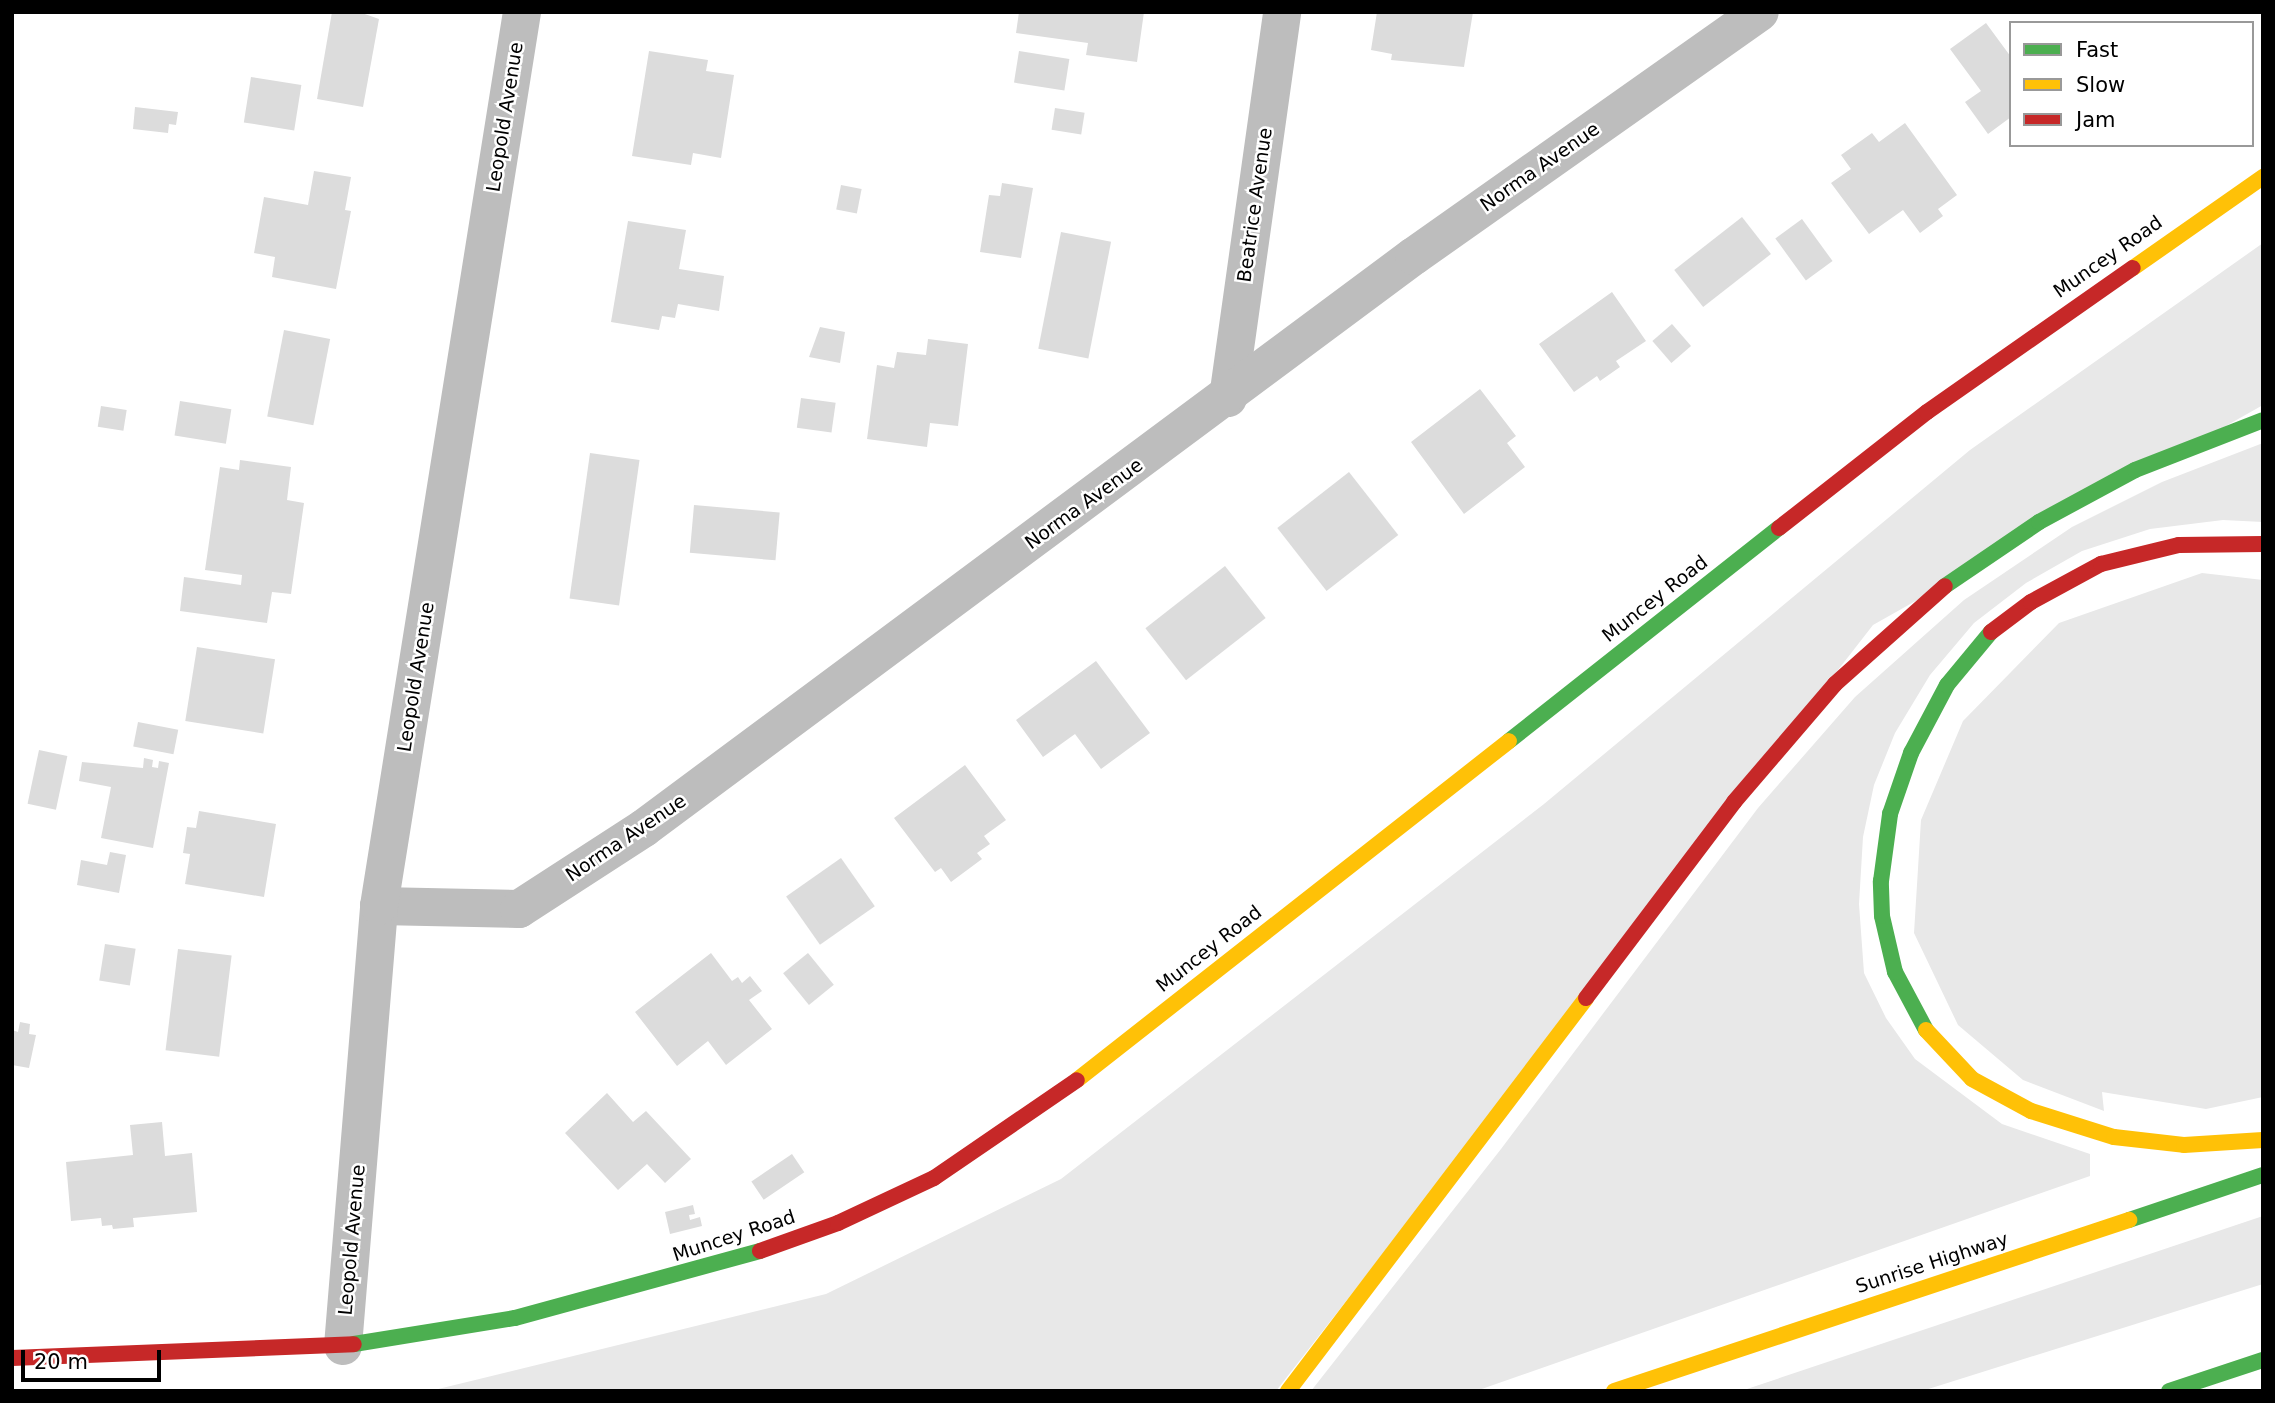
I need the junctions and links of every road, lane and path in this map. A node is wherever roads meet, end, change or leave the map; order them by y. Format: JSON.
{"nodes":[{"id":1,"x":522,"y":12,"type":"edge"},
{"id":2,"x":1282,"y":12,"type":"edge"},
{"id":3,"x":1759,"y":12,"type":"edge"},
{"id":4,"x":2263,"y":177,"type":"edge"},
{"id":5,"x":1228,"y":398,"type":"junction"},
{"id":6,"x":2263,"y":420,"type":"edge"},
{"id":7,"x":2263,"y":544,"type":"edge"},
{"id":8,"x":379,"y":906,"type":"junction"},
{"id":9,"x":2263,"y":1140,"type":"edge"},
{"id":10,"x":2263,"y":1175,"type":"edge"},
{"id":11,"x":343,"y":1346,"type":"junction"},
{"id":12,"x":12,"y":1358,"type":"edge"},
{"id":13,"x":2263,"y":1360,"type":"edge"},
{"id":14,"x":1288,"y":1391,"type":"edge"},
{"id":15,"x":1614,"y":1391,"type":"edge"},
{"id":16,"x":2169,"y":1391,"type":"edge"}],
"edges":[{"from":1,"to":8,"type":"street","name":"Leopold Avenue"},
{"from":2,"to":5,"type":"street","name":"Beatrice Avenue"},
{"from":3,"to":5,"type":"street","name":"Norma Avenue"},
{"from":4,"to":11,"type":"main road","name":"Muncey Road"},
{"from":5,"to":8,"type":"street","name":"Norma Avenue"},
{"from":6,"to":14,"type":"main road"},
{"from":7,"to":9,"type":"main road"},
{"from":8,"to":11,"type":"street","name":"Leopold Avenue"},
{"from":10,"to":15,"type":"main road","name":"Sunrise Highway"},
{"from":11,"to":12,"type":"main road","name":"Muncey Road"},
{"from":13,"to":16,"type":"main road"}]}
